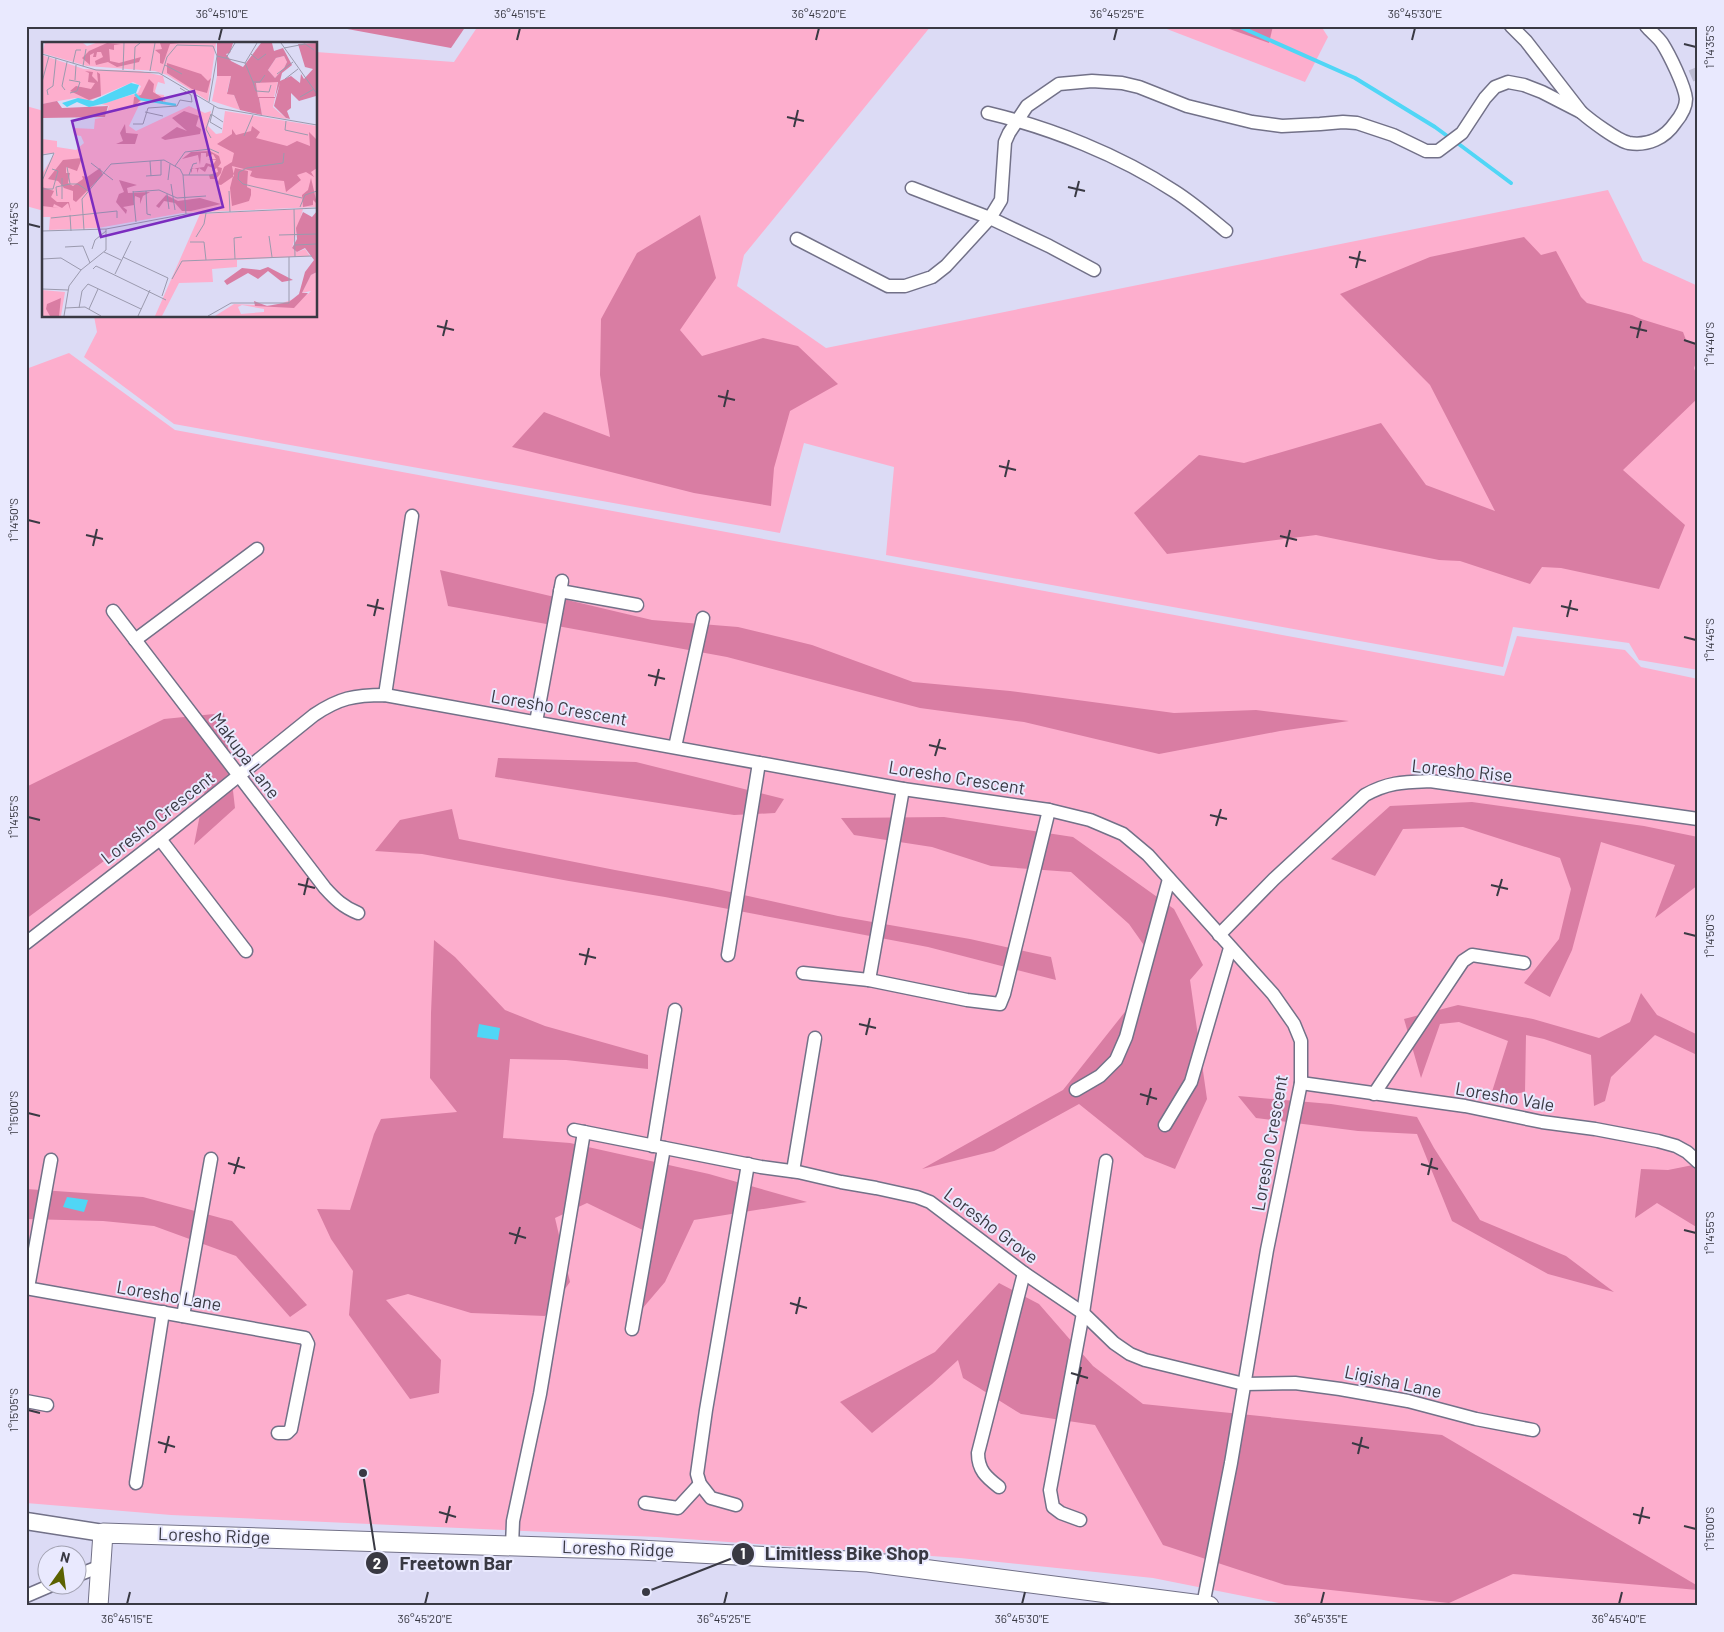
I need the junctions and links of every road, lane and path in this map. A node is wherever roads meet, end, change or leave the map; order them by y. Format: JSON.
{"nodes":[{"id":1,"x":1511,"y":26,"type":"edge"},
{"id":2,"x":1646,"y":26,"type":"edge"},
{"id":3,"x":1581,"y":112,"type":"junction"},
{"id":4,"x":988,"y":113,"type":"dead end"},
{"id":5,"x":1018,"y":121,"type":"junction"},
{"id":6,"x":912,"y":188,"type":"dead end"},
{"id":7,"x":990,"y":218,"type":"junction"},
{"id":8,"x":1226,"y":231,"type":"dead end"},
{"id":9,"x":797,"y":240,"type":"dead end"},
{"id":10,"x":1094,"y":270,"type":"dead end"},
{"id":11,"x":412,"y":516,"type":"dead end"},
{"id":12,"x":257,"y":549,"type":"dead end"},
{"id":13,"x":637,"y":605,"type":"dead end"},
{"id":14,"x":113,"y":612,"type":"dead end"},
{"id":15,"x":703,"y":618,"type":"dead end"},
{"id":16,"x":135,"y":640,"type":"junction"},
{"id":17,"x":384,"y":695,"type":"junction"},
{"id":18,"x":536,"y":722,"type":"junction"},
{"id":19,"x":675,"y":747,"type":"junction"},
{"id":20,"x":759,"y":763,"type":"junction"},
{"id":21,"x":238,"y":776,"type":"junction"},
{"id":22,"x":903,"y":789,"type":"junction"},
{"id":23,"x":1049,"y":810,"type":"junction"},
{"id":24,"x":1698,"y":819,"type":"edge"},
{"id":25,"x":160,"y":839,"type":"junction"},
{"id":26,"x":1168,"y":879,"type":"junction"},
{"id":27,"x":358,"y":912,"type":"dead end"},
{"id":28,"x":1219,"y":935,"type":"junction"},
{"id":29,"x":26,"y":943,"type":"edge"},
{"id":30,"x":1230,"y":948,"type":"junction"},
{"id":31,"x":246,"y":951,"type":"dead end"},
{"id":32,"x":728,"y":955,"type":"dead end"},
{"id":33,"x":1524,"y":963,"type":"dead end"},
{"id":34,"x":803,"y":973,"type":"dead end"},
{"id":35,"x":869,"y":980,"type":"junction"},
{"id":36,"x":675,"y":1010,"type":"dead end"},
{"id":37,"x":815,"y":1038,"type":"dead end"},
{"id":38,"x":1300,"y":1083,"type":"junction"},
{"id":39,"x":1076,"y":1090,"type":"dead end"},
{"id":40,"x":1374,"y":1094,"type":"junction"},
{"id":41,"x":1165,"y":1125,"type":"dead end"},
{"id":42,"x":658,"y":1147,"type":"junction"},
{"id":43,"x":211,"y":1159,"type":"dead end"},
{"id":44,"x":51,"y":1160,"type":"dead end"},
{"id":45,"x":1106,"y":1161,"type":"dead end"},
{"id":46,"x":1698,"y":1162,"type":"edge"},
{"id":47,"x":748,"y":1164,"type":"junction"},
{"id":48,"x":794,"y":1171,"type":"junction"},
{"id":49,"x":1024,"y":1273,"type":"junction"},
{"id":50,"x":27,"y":1288,"type":"edge"},
{"id":51,"x":163,"y":1312,"type":"junction"},
{"id":52,"x":1083,"y":1313,"type":"junction"},
{"id":53,"x":183,"y":1316,"type":"junction"},
{"id":54,"x":632,"y":1329,"type":"dead end"},
{"id":55,"x":1244,"y":1384,"type":"junction"},
{"id":56,"x":26,"y":1401,"type":"edge"},
{"id":57,"x":48,"y":1405,"type":"dead end"},
{"id":58,"x":1533,"y":1430,"type":"dead end"},
{"id":59,"x":278,"y":1433,"type":"dead end"},
{"id":60,"x":136,"y":1483,"type":"dead end"},
{"id":61,"x":700,"y":1484,"type":"junction"},
{"id":62,"x":999,"y":1487,"type":"dead end"},
{"id":63,"x":645,"y":1502,"type":"dead end"},
{"id":64,"x":736,"y":1505,"type":"dead end"},
{"id":65,"x":1080,"y":1520,"type":"dead end"},
{"id":66,"x":26,"y":1521,"type":"edge"},
{"id":67,"x":103,"y":1533,"type":"junction"},
{"id":68,"x":512,"y":1546,"type":"junction"},
{"id":69,"x":100,"y":1566,"type":"junction"},
{"id":70,"x":88,"y":1571,"type":"edge"},
{"id":71,"x":38,"y":1591,"type":"edge"},
{"id":72,"x":26,"y":1596,"type":"edge"},
{"id":73,"x":1206,"y":1605,"type":"edge"},
{"id":74,"x":98,"y":1606,"type":"edge"}],
"edges":[{"from":1,"to":3,"type":"street"},
{"from":2,"to":3,"type":"street"},
{"from":3,"to":5,"type":"street"},
{"from":4,"to":5,"type":"street"},
{"from":5,"to":7,"type":"street"},
{"from":5,"to":8,"type":"street"},
{"from":6,"to":7,"type":"street"},
{"from":7,"to":9,"type":"street"},
{"from":7,"to":10,"type":"street"},
{"from":11,"to":17,"type":"street"},
{"from":12,"to":16,"type":"street"},
{"from":13,"to":18,"type":"street"},
{"from":14,"to":16,"type":"street","name":"Makupa Lane"},
{"from":15,"to":19,"type":"street"},
{"from":16,"to":21,"type":"street","name":"Makupa Lane"},
{"from":17,"to":18,"type":"street","name":"Loresho Crescent"},
{"from":17,"to":21,"type":"street","name":"Loresho Crescent"},
{"from":18,"to":19,"type":"street","name":"Loresho Crescent"},
{"from":19,"to":20,"type":"street","name":"Loresho Crescent"},
{"from":20,"to":22,"type":"street","name":"Loresho Crescent"},
{"from":20,"to":32,"type":"street"},
{"from":21,"to":25,"type":"street","name":"Loresho Crescent"},
{"from":21,"to":27,"type":"street","name":"Makupa Lane"},
{"from":22,"to":23,"type":"street","name":"Loresho Crescent"},
{"from":22,"to":35,"type":"street"},
{"from":23,"to":26,"type":"street","name":"Loresho Crescent"},
{"from":23,"to":35,"type":"street"},
{"from":24,"to":28,"type":"street","name":"Loresho Rise"},
{"from":25,"to":29,"type":"street","name":"Loresho Crescent"},
{"from":25,"to":31,"type":"street"},
{"from":26,"to":28,"type":"street","name":"Loresho Crescent"},
{"from":26,"to":39,"type":"street"},
{"from":28,"to":30,"type":"street","name":"Loresho Crescent"},
{"from":30,"to":38,"type":"street","name":"Loresho Crescent"},
{"from":30,"to":41,"type":"street"},
{"from":33,"to":40,"type":"street"},
{"from":34,"to":35,"type":"street"},
{"from":36,"to":42,"type":"street"},
{"from":37,"to":48,"type":"street"},
{"from":38,"to":40,"type":"street","name":"Loresho Vale"},
{"from":38,"to":55,"type":"street","name":"Loresho Crescent"},
{"from":40,"to":46,"type":"street","name":"Loresho Vale"},
{"from":42,"to":47,"type":"street","name":"Loresho Grove"},
{"from":42,"to":54,"type":"street"},
{"from":42,"to":68,"type":"street","name":"Loresho Grove"},
{"from":43,"to":53,"type":"street"},
{"from":44,"to":50,"type":"street"},
{"from":45,"to":52,"type":"street"},
{"from":47,"to":48,"type":"street","name":"Loresho Grove"},
{"from":47,"to":61,"type":"street"},
{"from":48,"to":49,"type":"street","name":"Loresho Grove"},
{"from":49,"to":52,"type":"street","name":"Loresho Grove"},
{"from":49,"to":62,"type":"street"},
{"from":50,"to":51,"type":"street","name":"Loresho Lane"},
{"from":51,"to":53,"type":"street","name":"Loresho Lane"},
{"from":51,"to":60,"type":"street"},
{"from":52,"to":55,"type":"street","name":"Loresho Grove"},
{"from":52,"to":65,"type":"street"},
{"from":53,"to":59,"type":"street","name":"Loresho Lane"},
{"from":55,"to":58,"type":"street","name":"Ligisha Lane"},
{"from":55,"to":73,"type":"street","name":"Loresho Crescent"},
{"from":56,"to":57,"type":"street"},
{"from":61,"to":63,"type":"street"},
{"from":61,"to":64,"type":"street"},
{"from":66,"to":67,"type":"street","name":"Loresho Ridge"},
{"from":67,"to":68,"type":"main road","name":"Loresho Ridge"},
{"from":67,"to":69,"type":"main road"},
{"from":68,"to":73,"type":"main road","name":"Loresho Ridge"},
{"from":69,"to":70,"type":"street"},
{"from":69,"to":74,"type":"main road"},
{"from":71,"to":72,"type":"street"}]}
